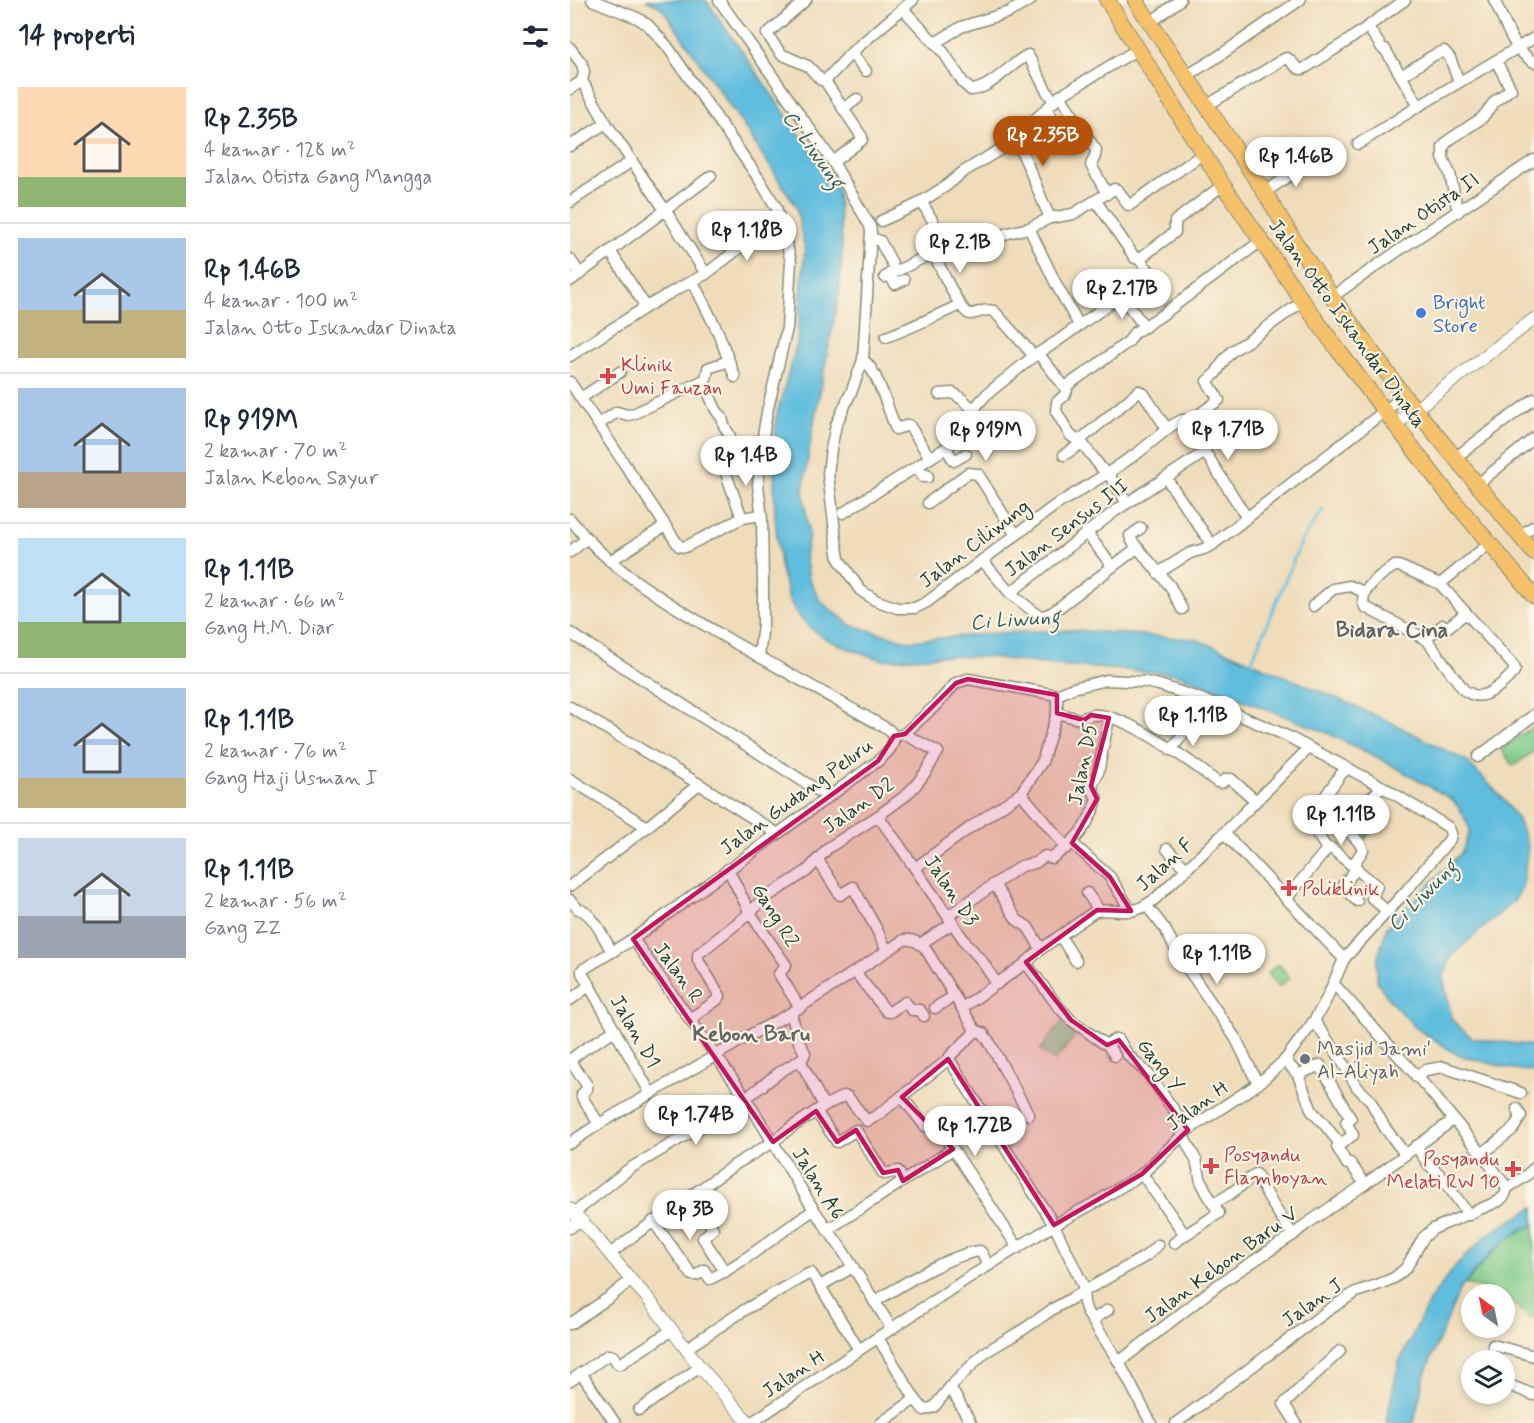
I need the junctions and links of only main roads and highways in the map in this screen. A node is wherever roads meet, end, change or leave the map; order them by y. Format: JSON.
{"nodes":[{"id":1,"x":1107,"y":0,"type":"edge"},
{"id":2,"x":1135,"y":0,"type":"edge"},
{"id":3,"x":1534,"y":553,"type":"edge"},
{"id":4,"x":1534,"y":596,"type":"edge"}],
"edges":[{"from":1,"to":4,"type":"main road","name":"Jalan Otto Iskandar Dinata"},
{"from":2,"to":3,"type":"main road","name":"Jalan Otto Iskandar Dinata"}]}
